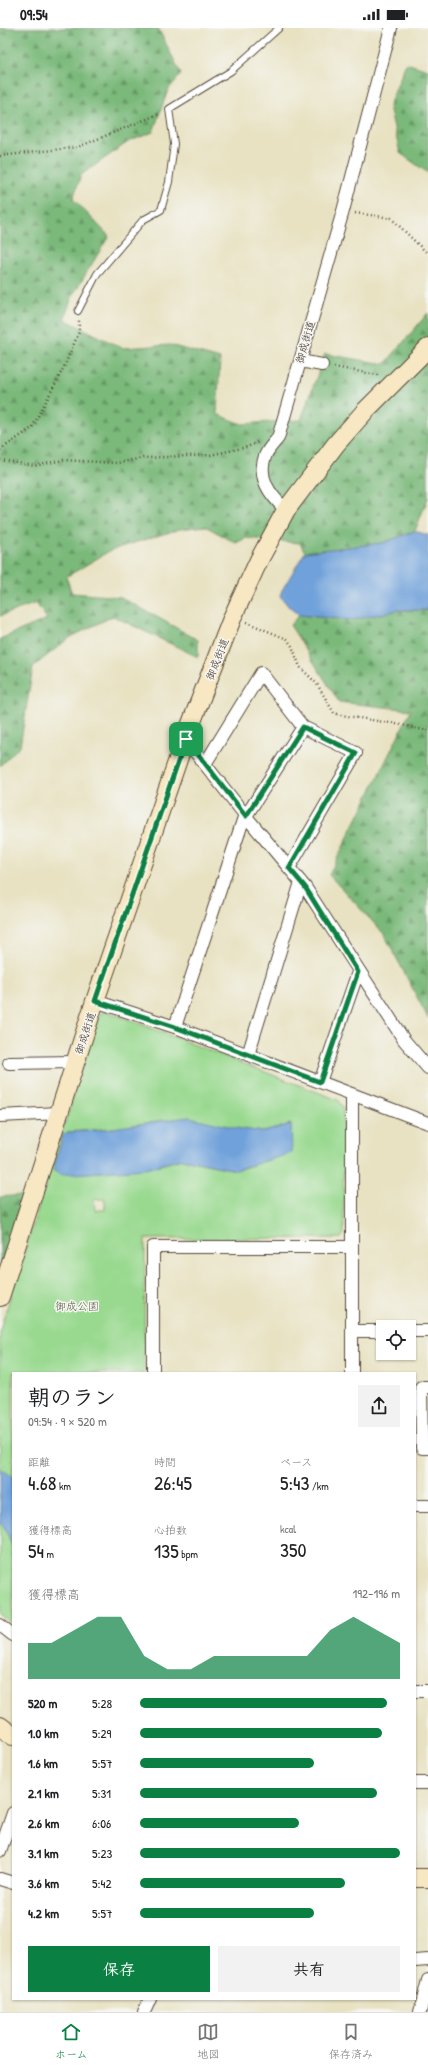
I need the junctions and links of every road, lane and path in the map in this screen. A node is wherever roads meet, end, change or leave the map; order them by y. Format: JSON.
{"nodes":[{"id":1,"x":280,"y":28,"type":"edge"},
{"id":2,"x":391,"y":28,"type":"edge"},
{"id":3,"x":169,"y":109,"type":"junction"},
{"id":4,"x":0,"y":156,"type":"edge"},
{"id":5,"x":343,"y":211,"type":"junction"},
{"id":6,"x":428,"y":254,"type":"edge"},
{"id":7,"x":78,"y":311,"type":"joint"},
{"id":8,"x":428,"y":348,"type":"edge"},
{"id":9,"x":300,"y":361,"type":"junction"},
{"id":10,"x":322,"y":365,"type":"joint"},
{"id":11,"x":396,"y":378,"type":"junction"},
{"id":12,"x":280,"y":431,"type":"junction"},
{"id":13,"x":0,"y":450,"type":"edge"},
{"id":14,"x":0,"y":460,"type":"edge"},
{"id":15,"x":286,"y":510,"type":"junction"},
{"id":16,"x":233,"y":616,"type":"junction"},
{"id":17,"x":303,"y":727,"type":"junction"},
{"id":18,"x":428,"y":731,"type":"edge"},
{"id":19,"x":186,"y":739,"type":"junction"},
{"id":20,"x":205,"y":764,"type":"junction"},
{"id":21,"x":245,"y":815,"type":"junction"},
{"id":22,"x":289,"y":868,"type":"junction"},
{"id":23,"x":301,"y":882,"type":"junction"},
{"id":24,"x":358,"y":972,"type":"junction"},
{"id":25,"x":95,"y":1001,"type":"junction"},
{"id":26,"x":175,"y":1027,"type":"junction"},
{"id":27,"x":248,"y":1055,"type":"junction"},
{"id":28,"x":75,"y":1062,"type":"junction"},
{"id":29,"x":9,"y":1063,"type":"dead end"},
{"id":30,"x":428,"y":1068,"type":"edge"},
{"id":31,"x":320,"y":1082,"type":"junction"},
{"id":32,"x":352,"y":1094,"type":"junction"},
{"id":33,"x":59,"y":1114,"type":"junction"},
{"id":34,"x":0,"y":1116,"type":"edge"},
{"id":35,"x":428,"y":1123,"type":"edge"},
{"id":36,"x":352,"y":1247,"type":"junction"},
{"id":37,"x":0,"y":1297,"type":"edge"},
{"id":38,"x":352,"y":1331,"type":"junction"},
{"id":39,"x":376,"y":1331,"type":"edge"},
{"id":40,"x":416,"y":1331,"type":"edge"},
{"id":41,"x":428,"y":1331,"type":"edge"},
{"id":42,"x":153,"y":1372,"type":"edge"},
{"id":43,"x":352,"y":1372,"type":"edge"},
{"id":44,"x":428,"y":1387,"type":"edge"},
{"id":45,"x":428,"y":1448,"type":"edge"},
{"id":46,"x":416,"y":1506,"type":"edge"},
{"id":47,"x":428,"y":1506,"type":"edge"},
{"id":48,"x":0,"y":1625,"type":"edge"},
{"id":49,"x":12,"y":1634,"type":"edge"},
{"id":50,"x":416,"y":1691,"type":"edge"},
{"id":51,"x":428,"y":1691,"type":"edge"},
{"id":52,"x":0,"y":1726,"type":"edge"},
{"id":53,"x":12,"y":1735,"type":"edge"},
{"id":54,"x":416,"y":1783,"type":"edge"},
{"id":55,"x":428,"y":1783,"type":"edge"},
{"id":56,"x":12,"y":1815,"type":"edge"},
{"id":57,"x":0,"y":1851,"type":"edge"},
{"id":58,"x":0,"y":1878,"type":"edge"},
{"id":59,"x":416,"y":1878,"type":"edge"},
{"id":60,"x":428,"y":1878,"type":"edge"},
{"id":61,"x":12,"y":1883,"type":"edge"},
{"id":62,"x":428,"y":1960,"type":"edge"},
{"id":63,"x":416,"y":1961,"type":"edge"},
{"id":64,"x":428,"y":1980,"type":"edge"},
{"id":65,"x":150,"y":2000,"type":"edge"},
{"id":66,"x":144,"y":2012,"type":"edge"},
{"id":67,"x":420,"y":2012,"type":"edge"}],
"edges":[{"from":1,"to":3,"type":"lane"},
{"from":2,"to":5,"type":"street","name":"御成街道"},
{"from":3,"to":4,"type":"path"},
{"from":3,"to":7,"type":"lane"},
{"from":5,"to":6,"type":"path"},
{"from":5,"to":9,"type":"street","name":"御成街道"},
{"from":7,"to":13,"type":"path"},
{"from":8,"to":11,"type":"street"},
{"from":9,"to":10,"type":"street"},
{"from":9,"to":12,"type":"street","name":"御成街道"},
{"from":10,"to":11,"type":"path"},
{"from":11,"to":15,"type":"street"},
{"from":12,"to":14,"type":"path"},
{"from":12,"to":15,"type":"street","name":"御成街道"},
{"from":15,"to":16,"type":"street","name":"御成街道"},
{"from":16,"to":18,"type":"path"},
{"from":16,"to":19,"type":"street","name":"御成街道"},
{"from":17,"to":20,"type":"street"},
{"from":17,"to":21,"type":"street"},
{"from":17,"to":22,"type":"street"},
{"from":19,"to":20,"type":"street"},
{"from":19,"to":25,"type":"street","name":"御成街道"},
{"from":20,"to":21,"type":"street"},
{"from":21,"to":22,"type":"street"},
{"from":21,"to":26,"type":"street"},
{"from":22,"to":23,"type":"street"},
{"from":23,"to":24,"type":"street"},
{"from":23,"to":27,"type":"street"},
{"from":24,"to":30,"type":"street"},
{"from":24,"to":31,"type":"street"},
{"from":25,"to":26,"type":"street"},
{"from":25,"to":28,"type":"street","name":"御成街道"},
{"from":26,"to":27,"type":"street"},
{"from":27,"to":31,"type":"street"},
{"from":28,"to":29,"type":"street"},
{"from":28,"to":33,"type":"street","name":"御成街道"},
{"from":31,"to":32,"type":"street"},
{"from":32,"to":35,"type":"street"},
{"from":32,"to":36,"type":"street"},
{"from":33,"to":34,"type":"street"},
{"from":33,"to":37,"type":"street","name":"御成街道"},
{"from":36,"to":38,"type":"street"},
{"from":36,"to":42,"type":"street"},
{"from":38,"to":39,"type":"street"},
{"from":38,"to":43,"type":"street"},
{"from":40,"to":41,"type":"street"},
{"from":44,"to":45,"type":"street"},
{"from":46,"to":47,"type":"street"},
{"from":48,"to":49,"type":"street"},
{"from":50,"to":51,"type":"street"},
{"from":52,"to":53,"type":"street"},
{"from":54,"to":55,"type":"street"},
{"from":56,"to":57,"type":"street"},
{"from":58,"to":61,"type":"street"},
{"from":59,"to":60,"type":"street"},
{"from":62,"to":63,"type":"street"},
{"from":64,"to":67,"type":"street"},
{"from":65,"to":66,"type":"street"}]}
